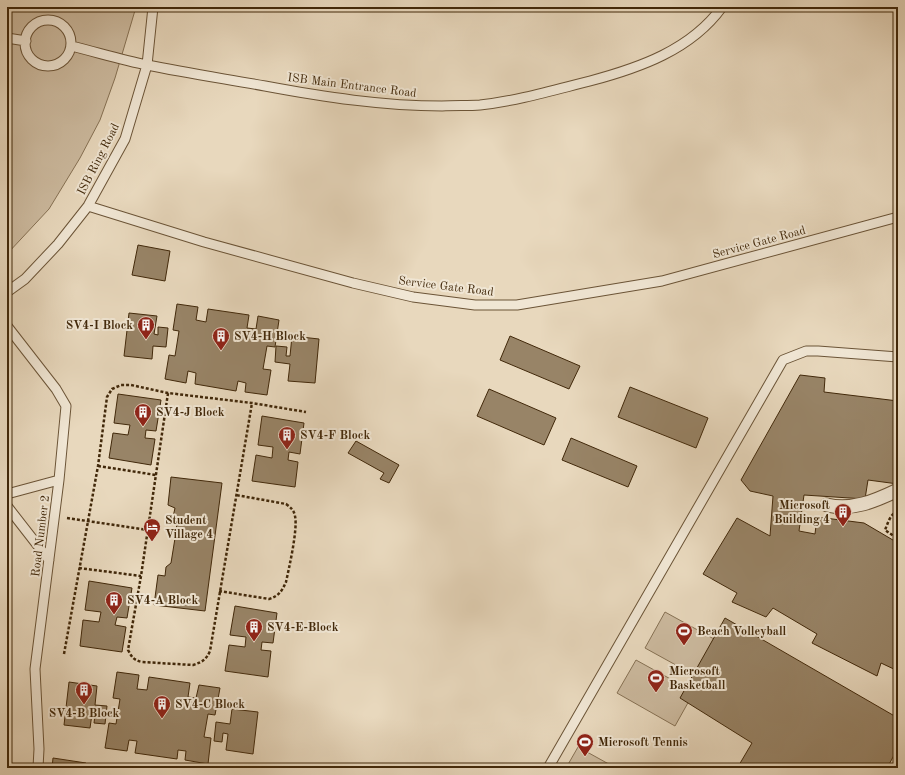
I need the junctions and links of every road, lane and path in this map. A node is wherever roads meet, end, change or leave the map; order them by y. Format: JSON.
{"nodes":[{"id":1,"x":153,"y":7,"type":"edge"},
{"id":2,"x":722,"y":7,"type":"edge"},
{"id":3,"x":7,"y":38,"type":"edge"},
{"id":4,"x":26,"y":41,"type":"junction"},
{"id":5,"x":71,"y":46,"type":"junction"},
{"id":6,"x":147,"y":65,"type":"junction"},
{"id":7,"x":88,"y":206,"type":"junction"},
{"id":8,"x":898,"y":217,"type":"edge"},
{"id":9,"x":7,"y":292,"type":"edge"},
{"id":10,"x":7,"y":326,"type":"edge"},
{"id":11,"x":898,"y":357,"type":"edge"},
{"id":12,"x":168,"y":393,"type":"junction"},
{"id":13,"x":252,"y":403,"type":"junction"},
{"id":14,"x":306,"y":412,"type":"dead end"},
{"id":15,"x":98,"y":466,"type":"junction"},
{"id":16,"x":156,"y":476,"type":"junction"},
{"id":17,"x":59,"y":480,"type":"junction"},
{"id":18,"x":898,"y":490,"type":"edge"},
{"id":19,"x":7,"y":494,"type":"edge"},
{"id":20,"x":236,"y":496,"type":"junction"},
{"id":21,"x":827,"y":505,"type":"dead end"},
{"id":22,"x":7,"y":506,"type":"edge"},
{"id":23,"x":898,"y":511,"type":"edge"},
{"id":24,"x":55,"y":517,"type":"junction"},
{"id":25,"x":88,"y":521,"type":"junction"},
{"id":26,"x":148,"y":530,"type":"junction"},
{"id":27,"x":898,"y":539,"type":"edge"},
{"id":28,"x":49,"y":560,"type":"junction"},
{"id":29,"x":79,"y":568,"type":"junction"},
{"id":30,"x":141,"y":576,"type":"junction"},
{"id":31,"x":219,"y":591,"type":"junction"},
{"id":32,"x":64,"y":654,"type":"dead end"},
{"id":33,"x":38,"y":768,"type":"edge"},
{"id":34,"x":548,"y":768,"type":"edge"}],
"edges":[{"from":1,"to":6,"type":"lane","name":"ISB Ring Road"},
{"from":2,"to":6,"type":"lane","name":"ISB Main Entrance Road"},
{"from":3,"to":4,"type":"lane"},
{"from":4,"to":5,"type":"lane"},
{"from":4,"to":5,"type":"lane"},
{"from":5,"to":6,"type":"lane","name":"ISB Main Entrance Road"},
{"from":6,"to":7,"type":"lane","name":"ISB Ring Road"},
{"from":7,"to":8,"type":"lane","name":"Service Gate Road"},
{"from":7,"to":9,"type":"lane","name":"ISB Ring Road"},
{"from":10,"to":17,"type":"lane","name":"Road Number 2"},
{"from":11,"to":34,"type":"lane"},
{"from":12,"to":13,"type":"path"},
{"from":12,"to":15,"type":"path"},
{"from":12,"to":16,"type":"path"},
{"from":13,"to":14,"type":"path"},
{"from":13,"to":20,"type":"path"},
{"from":15,"to":16,"type":"path"},
{"from":15,"to":25,"type":"path"},
{"from":16,"to":26,"type":"path"},
{"from":17,"to":19,"type":"lane"},
{"from":17,"to":24,"type":"lane","name":"Road Number 2"},
{"from":18,"to":21,"type":"street"},
{"from":20,"to":31,"type":"path"},
{"from":20,"to":31,"type":"path"},
{"from":22,"to":28,"type":"lane"},
{"from":23,"to":27,"type":"path"},
{"from":24,"to":25,"type":"path"},
{"from":24,"to":28,"type":"lane","name":"Road Number 2"},
{"from":25,"to":26,"type":"path"},
{"from":25,"to":29,"type":"path"},
{"from":26,"to":30,"type":"path"},
{"from":28,"to":33,"type":"lane","name":"Road Number 2"},
{"from":29,"to":30,"type":"path"},
{"from":29,"to":32,"type":"path"},
{"from":30,"to":31,"type":"path"}]}
